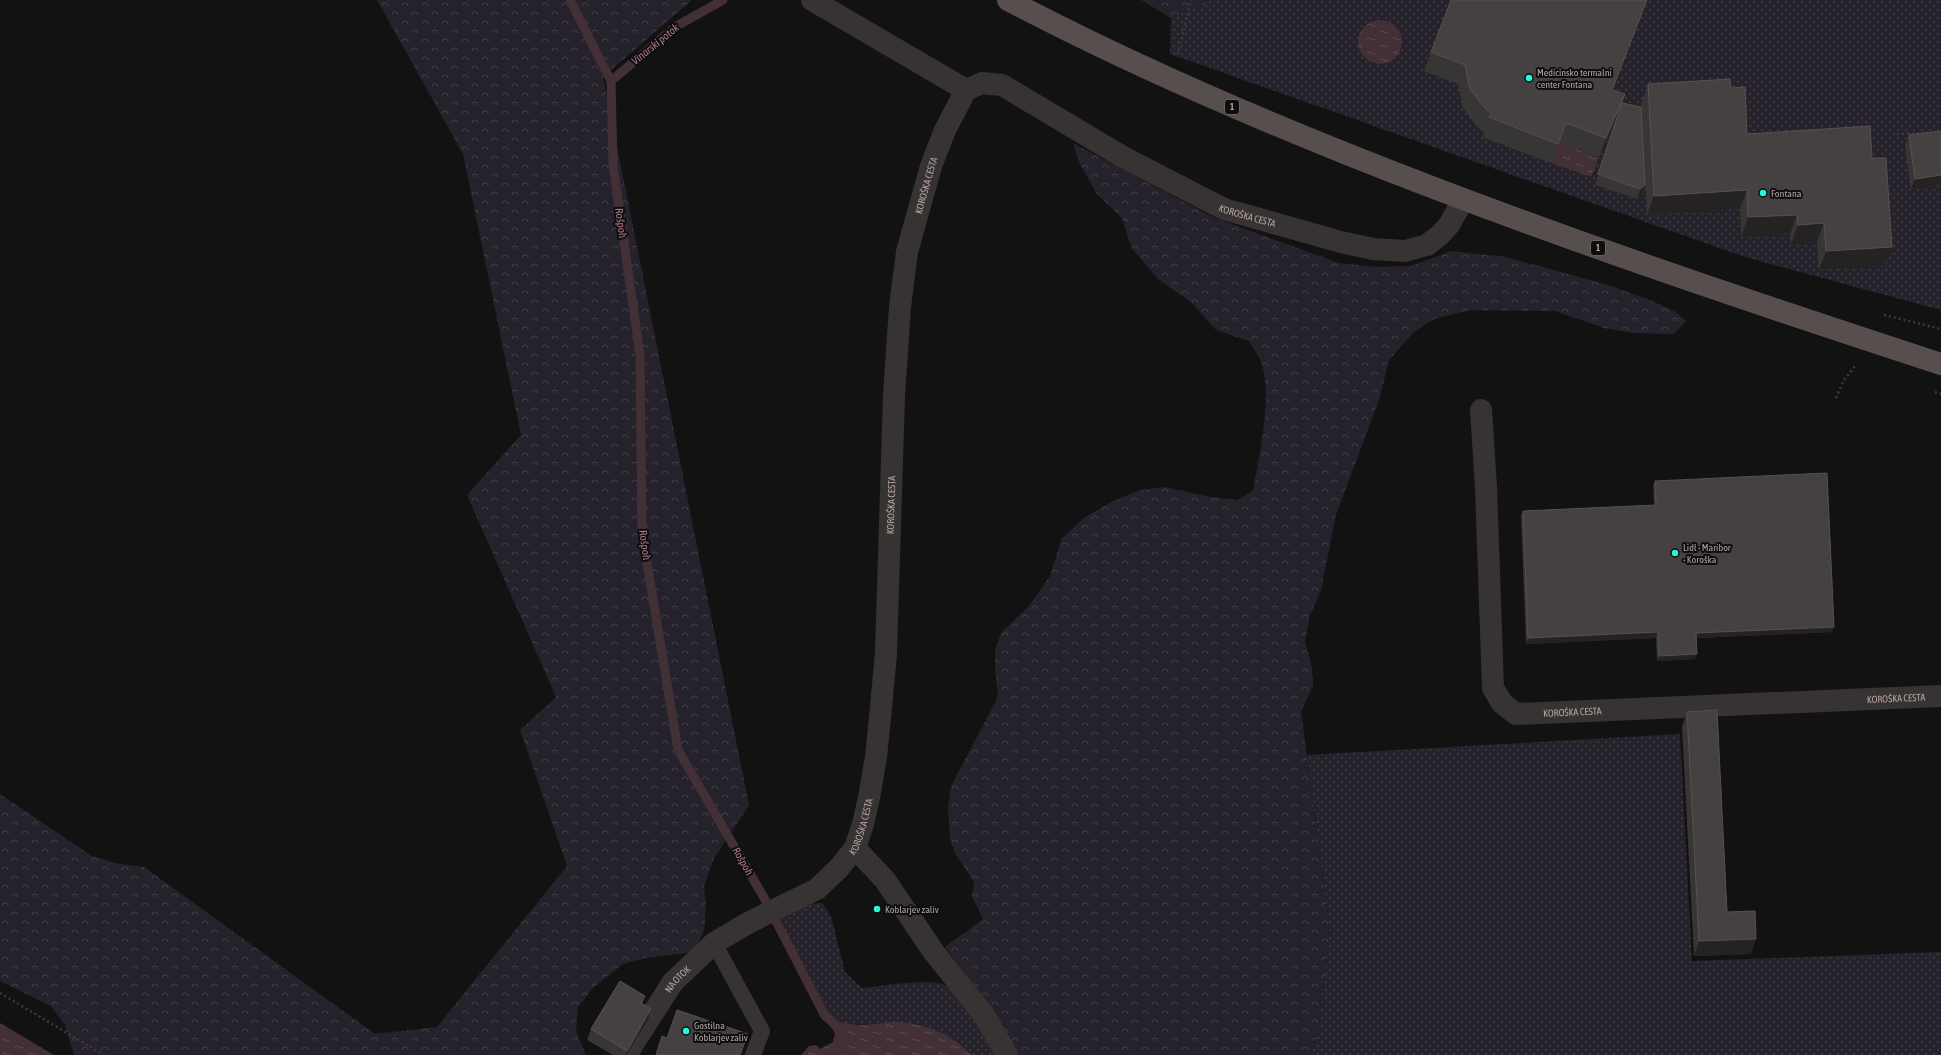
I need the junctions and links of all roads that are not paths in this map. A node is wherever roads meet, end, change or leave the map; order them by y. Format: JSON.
{"nodes":[{"id":1,"x":812,"y":0,"type":"edge"},
{"id":2,"x":1008,"y":0,"type":"edge"},
{"id":3,"x":966,"y":90,"type":"junction"},
{"id":4,"x":1463,"y":200,"type":"junction"},
{"id":5,"x":1941,"y":364,"type":"edge"},
{"id":6,"x":1481,"y":410,"type":"dead end"},
{"id":7,"x":1941,"y":696,"type":"edge"},
{"id":8,"x":855,"y":848,"type":"junction"},
{"id":9,"x":748,"y":923,"type":"joint"},
{"id":10,"x":714,"y":943,"type":"junction"},
{"id":11,"x":626,"y":1055,"type":"edge"},
{"id":12,"x":753,"y":1055,"type":"edge"},
{"id":13,"x":1007,"y":1055,"type":"edge"}],
"edges":[{"from":1,"to":3,"type":"street"},
{"from":2,"to":4,"type":"main road","number":"1"},
{"from":3,"to":4,"type":"street","name":"KOROŠKA CESTA"},
{"from":3,"to":8,"type":"street","name":"KOROŠKA CESTA"},
{"from":4,"to":5,"type":"main road","number":"1"},
{"from":6,"to":7,"type":"street","name":"KOROŠKA CESTA"},
{"from":8,"to":9,"type":"street","name":"KOROŠKA CESTA"},
{"from":8,"to":13,"type":"street"},
{"from":9,"to":10,"type":"street","name":"NA OTOK"},
{"from":10,"to":11,"type":"street","name":"NA OTOK"},
{"from":10,"to":12,"type":"lane"}]}
